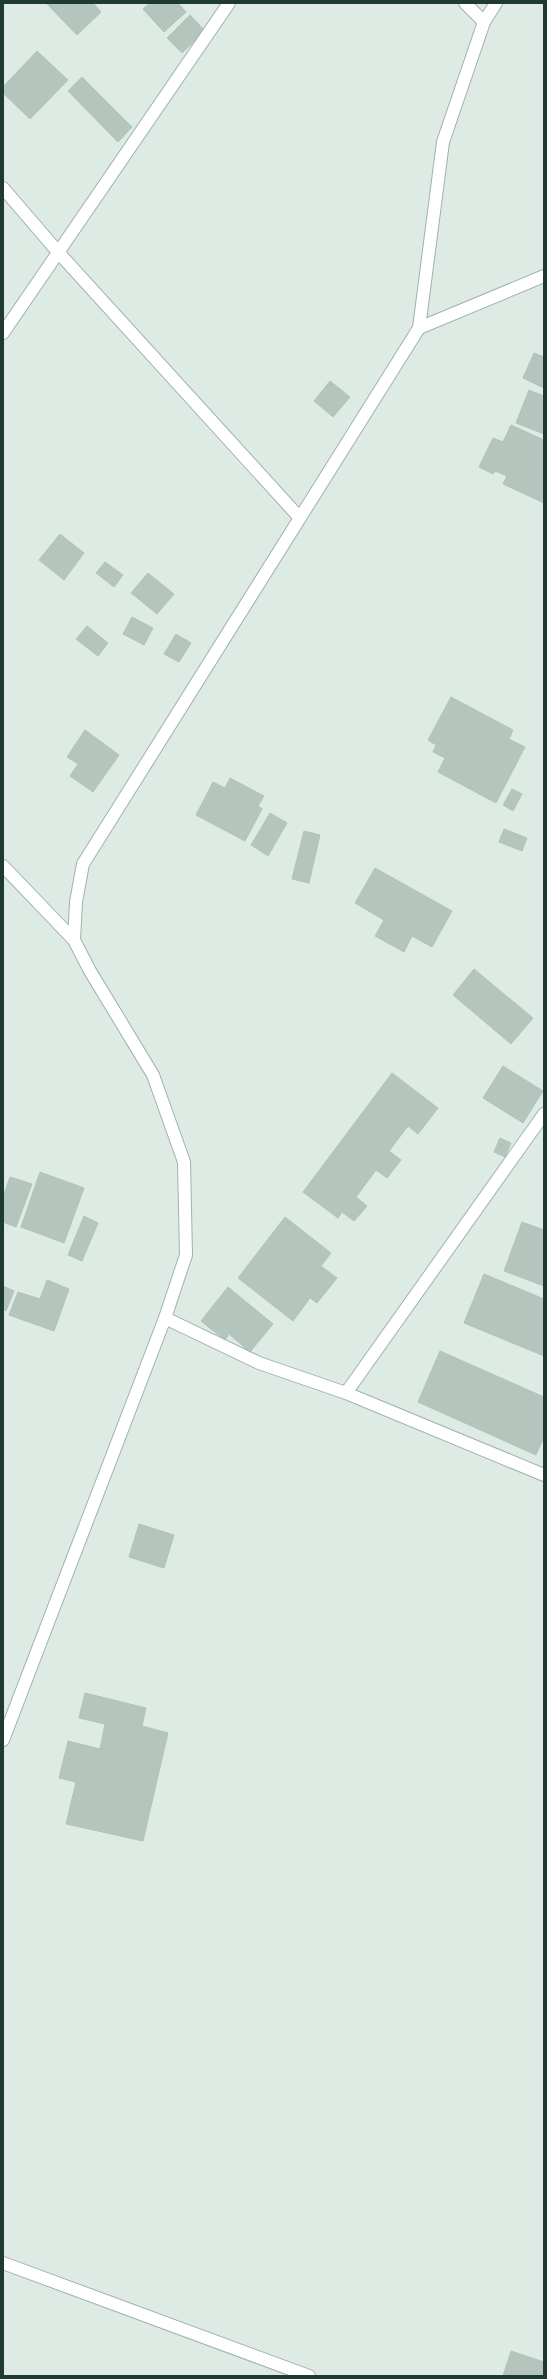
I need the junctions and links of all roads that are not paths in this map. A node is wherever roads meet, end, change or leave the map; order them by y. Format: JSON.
{"nodes":[{"id":1,"x":229,"y":3,"type":"edge"},
{"id":2,"x":465,"y":3,"type":"edge"},
{"id":3,"x":496,"y":3,"type":"edge"},
{"id":4,"x":484,"y":22,"type":"junction"},
{"id":5,"x":3,"y":188,"type":"edge"},
{"id":6,"x":58,"y":252,"type":"junction"},
{"id":7,"x":544,"y":276,"type":"edge"},
{"id":8,"x":419,"y":328,"type":"junction"},
{"id":9,"x":3,"y":333,"type":"edge"},
{"id":10,"x":299,"y":517,"type":"junction"},
{"id":11,"x":3,"y":866,"type":"edge"},
{"id":12,"x":74,"y":940,"type":"junction"},
{"id":13,"x":544,"y":1114,"type":"edge"},
{"id":14,"x":165,"y":1318,"type":"junction"},
{"id":15,"x":346,"y":1393,"type":"junction"},
{"id":16,"x":544,"y":1475,"type":"edge"},
{"id":17,"x":3,"y":1740,"type":"edge"},
{"id":18,"x":3,"y":2263,"type":"edge"},
{"id":19,"x":310,"y":2376,"type":"edge"}],
"edges":[{"from":1,"to":6,"type":"street"},
{"from":2,"to":4,"type":"street"},
{"from":3,"to":4,"type":"street"},
{"from":4,"to":8,"type":"street"},
{"from":5,"to":6,"type":"street"},
{"from":6,"to":9,"type":"street"},
{"from":6,"to":10,"type":"street"},
{"from":7,"to":8,"type":"street"},
{"from":8,"to":10,"type":"street"},
{"from":10,"to":12,"type":"street"},
{"from":11,"to":12,"type":"street"},
{"from":12,"to":14,"type":"street"},
{"from":13,"to":15,"type":"street"},
{"from":14,"to":15,"type":"street"},
{"from":14,"to":17,"type":"street"},
{"from":15,"to":16,"type":"street"},
{"from":18,"to":19,"type":"street"}]}
